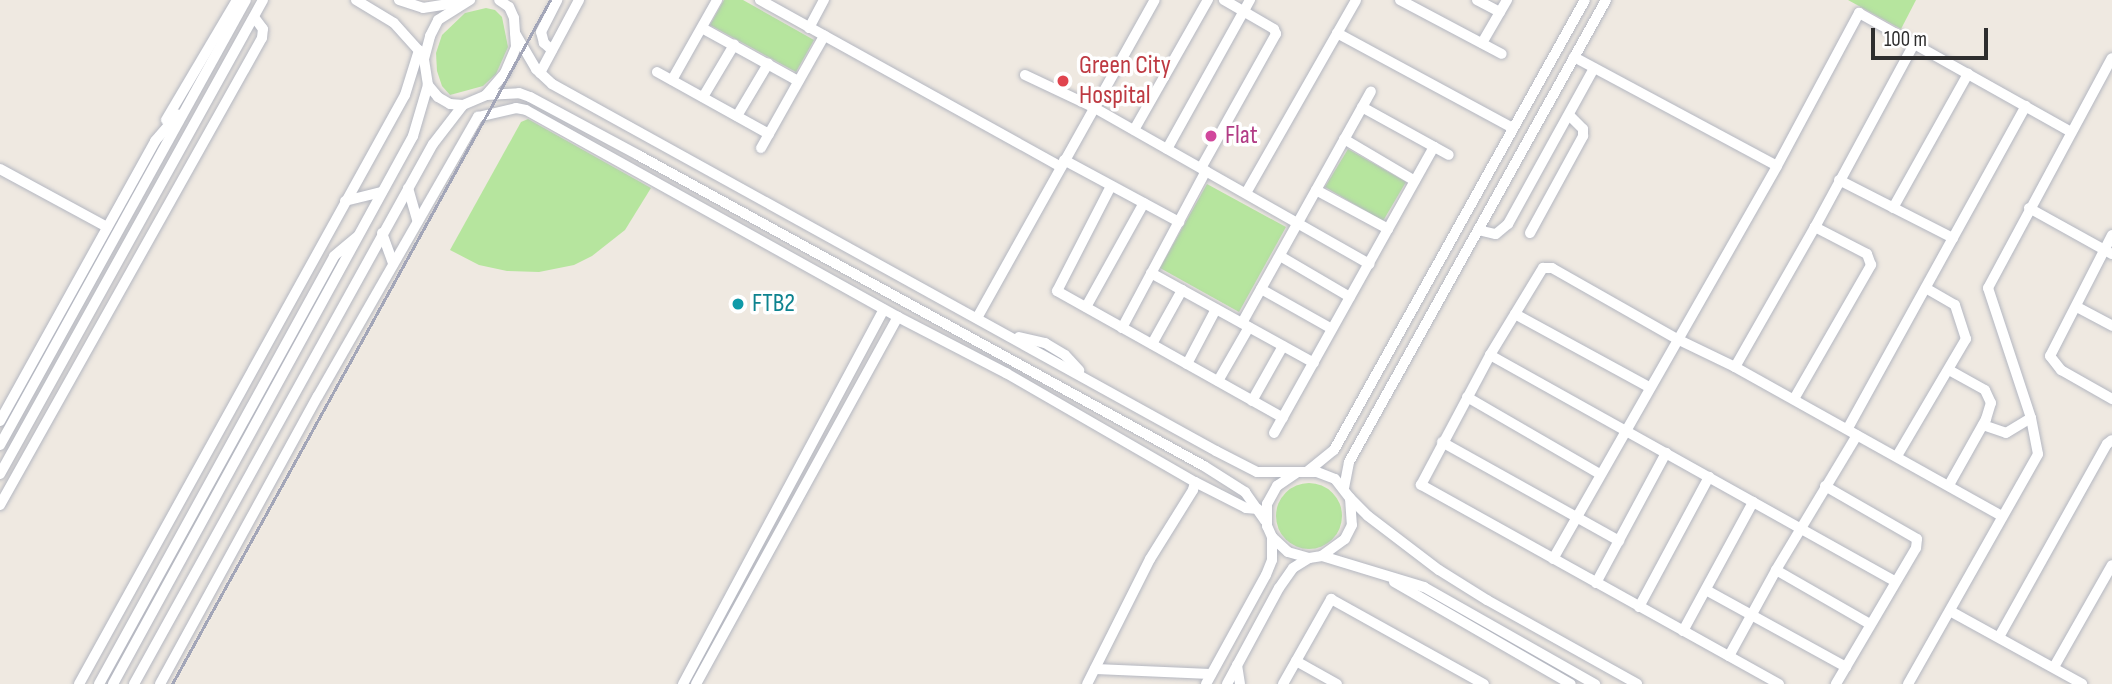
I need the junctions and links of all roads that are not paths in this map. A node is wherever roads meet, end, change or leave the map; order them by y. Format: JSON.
{"nodes":[{"id":1,"x":237,"y":0,"type":"edge"},
{"id":2,"x":246,"y":0,"type":"edge"},
{"id":3,"x":265,"y":0,"type":"edge"},
{"id":4,"x":356,"y":0,"type":"edge"},
{"id":5,"x":399,"y":0,"type":"edge"},
{"id":6,"x":499,"y":0,"type":"edge"},
{"id":7,"x":517,"y":0,"type":"edge"},
{"id":8,"x":557,"y":0,"type":"edge"},
{"id":9,"x":579,"y":0,"type":"edge"},
{"id":10,"x":717,"y":0,"type":"edge"},
{"id":11,"x":761,"y":0,"type":"edge"},
{"id":12,"x":824,"y":0,"type":"edge"},
{"id":13,"x":1155,"y":0,"type":"edge"},
{"id":14,"x":1208,"y":0,"type":"edge"},
{"id":15,"x":1224,"y":0,"type":"edge"},
{"id":16,"x":1250,"y":0,"type":"edge"},
{"id":17,"x":1356,"y":0,"type":"edge"},
{"id":18,"x":1400,"y":0,"type":"edge"},
{"id":19,"x":1478,"y":0,"type":"edge"},
{"id":20,"x":1507,"y":0,"type":"edge"},
{"id":21,"x":1585,"y":0,"type":"edge"},
{"id":22,"x":1606,"y":0,"type":"edge"},
{"id":23,"x":467,"y":1,"type":"edge"},
{"id":24,"x":1243,"y":12,"type":"junction"},
{"id":25,"x":1500,"y":12,"type":"junction"},
{"id":26,"x":255,"y":15,"type":"junction"},
{"id":27,"x":514,"y":18,"type":"junction"},
{"id":28,"x":809,"y":27,"type":"junction"},
{"id":29,"x":702,"y":28,"type":"junction"},
{"id":30,"x":515,"y":33,"type":"junction"},
{"id":31,"x":1337,"y":33,"type":"junction"},
{"id":32,"x":824,"y":36,"type":"junction"},
{"id":33,"x":1482,"y":43,"type":"junction"},
{"id":34,"x":1914,"y":44,"type":"junction"},
{"id":35,"x":734,"y":46,"type":"junction"},
{"id":36,"x":552,"y":50,"type":"junction"},
{"id":37,"x":421,"y":54,"type":"junction"},
{"id":38,"x":1502,"y":54,"type":"dead end"},
{"id":39,"x":1574,"y":57,"type":"junction"},
{"id":40,"x":2112,"y":58,"type":"edge"},
{"id":41,"x":768,"y":64,"type":"junction"},
{"id":42,"x":1594,"y":68,"type":"junction"},
{"id":43,"x":657,"y":72,"type":"dead end"},
{"id":44,"x":540,"y":73,"type":"junction"},
{"id":45,"x":1968,"y":74,"type":"junction"},
{"id":46,"x":1025,"y":75,"type":"dead end"},
{"id":47,"x":672,"y":80,"type":"junction"},
{"id":48,"x":799,"y":81,"type":"junction"},
{"id":49,"x":428,"y":85,"type":"junction"},
{"id":50,"x":1371,"y":91,"type":"dead end"},
{"id":51,"x":486,"y":94,"type":"junction"},
{"id":52,"x":703,"y":97,"type":"junction"},
{"id":53,"x":191,"y":99,"type":"junction"},
{"id":54,"x":463,"y":105,"type":"junction"},
{"id":55,"x":2026,"y":106,"type":"junction"},
{"id":56,"x":1093,"y":107,"type":"junction"},
{"id":57,"x":1362,"y":107,"type":"junction"},
{"id":58,"x":1569,"y":115,"type":"junction"},
{"id":59,"x":737,"y":116,"type":"junction"},
{"id":60,"x":1513,"y":128,"type":"junction"},
{"id":61,"x":1134,"y":130,"type":"junction"},
{"id":62,"x":2071,"y":132,"type":"junction"},
{"id":63,"x":769,"y":134,"type":"junction"},
{"id":64,"x":1344,"y":139,"type":"junction"},
{"id":65,"x":155,"y":141,"type":"junction"},
{"id":66,"x":1434,"y":147,"type":"junction"},
{"id":67,"x":761,"y":148,"type":"dead end"},
{"id":68,"x":1167,"y":149,"type":"junction"},
{"id":69,"x":1450,"y":155,"type":"dead end"},
{"id":70,"x":1062,"y":163,"type":"junction"},
{"id":71,"x":1777,"y":166,"type":"junction"},
{"id":72,"x":0,"y":169,"type":"edge"},
{"id":73,"x":1203,"y":169,"type":"junction"},
{"id":74,"x":1839,"y":180,"type":"junction"},
{"id":75,"x":1415,"y":181,"type":"junction"},
{"id":76,"x":1111,"y":186,"type":"junction"},
{"id":77,"x":408,"y":188,"type":"junction"},
{"id":78,"x":1316,"y":190,"type":"junction"},
{"id":79,"x":382,"y":192,"type":"junction"},
{"id":80,"x":1247,"y":193,"type":"junction"},
{"id":81,"x":345,"y":201,"type":"junction"},
{"id":82,"x":1144,"y":203,"type":"junction"},
{"id":83,"x":729,"y":205,"type":"junction"},
{"id":84,"x":1893,"y":208,"type":"junction"},
{"id":85,"x":2029,"y":208,"type":"junction"},
{"id":86,"x":722,"y":219,"type":"junction"},
{"id":87,"x":418,"y":222,"type":"junction"},
{"id":88,"x":1179,"y":222,"type":"junction"},
{"id":89,"x":1298,"y":223,"type":"junction"},
{"id":90,"x":107,"y":227,"type":"junction"},
{"id":91,"x":1815,"y":227,"type":"junction"},
{"id":92,"x":1388,"y":229,"type":"junction"},
{"id":93,"x":1478,"y":230,"type":"junction"},
{"id":94,"x":382,"y":233,"type":"junction"},
{"id":95,"x":1530,"y":233,"type":"dead end"},
{"id":96,"x":2112,"y":235,"type":"edge"},
{"id":97,"x":358,"y":236,"type":"junction"},
{"id":98,"x":1953,"y":238,"type":"junction"},
{"id":99,"x":2108,"y":252,"type":"edge"},
{"id":100,"x":1280,"y":256,"type":"junction"},
{"id":101,"x":393,"y":264,"type":"junction"},
{"id":102,"x":1369,"y":264,"type":"junction"},
{"id":103,"x":1152,"y":273,"type":"junction"},
{"id":104,"x":1925,"y":288,"type":"junction"},
{"id":105,"x":1261,"y":289,"type":"junction"},
{"id":106,"x":1182,"y":290,"type":"junction"},
{"id":107,"x":1350,"y":297,"type":"junction"},
{"id":108,"x":1086,"y":307,"type":"junction"},
{"id":109,"x":2077,"y":307,"type":"junction"},
{"id":110,"x":884,"y":309,"type":"junction"},
{"id":111,"x":1216,"y":309,"type":"junction"},
{"id":112,"x":1516,"y":314,"type":"junction"},
{"id":113,"x":898,"y":317,"type":"junction"},
{"id":114,"x":977,"y":318,"type":"junction"},
{"id":115,"x":1246,"y":325,"type":"junction"},
{"id":116,"x":2112,"y":326,"type":"edge"},
{"id":117,"x":1122,"y":328,"type":"junction"},
{"id":118,"x":1332,"y":329,"type":"junction"},
{"id":119,"x":1677,"y":339,"type":"junction"},
{"id":120,"x":1152,"y":344,"type":"junction"},
{"id":121,"x":1283,"y":346,"type":"junction"},
{"id":122,"x":1490,"y":355,"type":"junction"},
{"id":123,"x":1314,"y":363,"type":"junction"},
{"id":124,"x":1187,"y":364,"type":"junction"},
{"id":125,"x":1735,"y":367,"type":"junction"},
{"id":126,"x":1950,"y":370,"type":"junction"},
{"id":127,"x":1218,"y":382,"type":"junction"},
{"id":128,"x":1649,"y":387,"type":"junction"},
{"id":129,"x":1467,"y":397,"type":"junction"},
{"id":130,"x":1794,"y":399,"type":"junction"},
{"id":131,"x":2112,"y":399,"type":"edge"},
{"id":132,"x":1252,"y":401,"type":"junction"},
{"id":133,"x":1283,"y":418,"type":"junction"},
{"id":134,"x":2031,"y":418,"type":"junction"},
{"id":135,"x":0,"y":421,"type":"edge"},
{"id":136,"x":1983,"y":425,"type":"junction"},
{"id":137,"x":1625,"y":430,"type":"junction"},
{"id":138,"x":1852,"y":432,"type":"junction"},
{"id":139,"x":1274,"y":433,"type":"dead end"},
{"id":140,"x":2112,"y":440,"type":"edge"},
{"id":141,"x":1442,"y":442,"type":"junction"},
{"id":142,"x":0,"y":445,"type":"edge"},
{"id":143,"x":1666,"y":453,"type":"junction"},
{"id":144,"x":1897,"y":456,"type":"junction"},
{"id":145,"x":1301,"y":473,"type":"junction"},
{"id":146,"x":0,"y":474,"type":"edge"},
{"id":147,"x":1600,"y":474,"type":"junction"},
{"id":148,"x":1709,"y":477,"type":"junction"},
{"id":149,"x":1195,"y":482,"type":"junction"},
{"id":150,"x":1949,"y":485,"type":"junction"},
{"id":151,"x":1825,"y":486,"type":"junction"},
{"id":152,"x":1344,"y":488,"type":"junction"},
{"id":153,"x":1350,"y":498,"type":"junction"},
{"id":154,"x":1753,"y":502,"type":"junction"},
{"id":155,"x":0,"y":505,"type":"edge"},
{"id":156,"x":1258,"y":509,"type":"junction"},
{"id":157,"x":2002,"y":516,"type":"junction"},
{"id":158,"x":1576,"y":517,"type":"junction"},
{"id":159,"x":1800,"y":529,"type":"junction"},
{"id":160,"x":1270,"y":532,"type":"junction"},
{"id":161,"x":1619,"y":541,"type":"junction"},
{"id":162,"x":1322,"y":556,"type":"junction"},
{"id":163,"x":1309,"y":558,"type":"junction"},
{"id":164,"x":1553,"y":559,"type":"junction"},
{"id":165,"x":2112,"y":565,"type":"edge"},
{"id":166,"x":1370,"y":568,"type":"junction"},
{"id":167,"x":1776,"y":570,"type":"junction"},
{"id":168,"x":1895,"y":581,"type":"junction"},
{"id":169,"x":1596,"y":583,"type":"junction"},
{"id":170,"x":1706,"y":590,"type":"junction"},
{"id":171,"x":1639,"y":607,"type":"junction"},
{"id":172,"x":1950,"y":611,"type":"junction"},
{"id":173,"x":1751,"y":615,"type":"junction"},
{"id":174,"x":1870,"y":624,"type":"junction"},
{"id":175,"x":1683,"y":631,"type":"junction"},
{"id":176,"x":1999,"y":637,"type":"junction"},
{"id":177,"x":1729,"y":656,"type":"junction"},
{"id":178,"x":1296,"y":661,"type":"junction"},
{"id":179,"x":1237,"y":665,"type":"junction"},
{"id":180,"x":1846,"y":667,"type":"junction"},
{"id":181,"x":2054,"y":667,"type":"junction"},
{"id":182,"x":1095,"y":670,"type":"junction"},
{"id":183,"x":1209,"y":679,"type":"edge"},
{"id":184,"x":79,"y":684,"type":"edge"},
{"id":185,"x":99,"y":684,"type":"edge"},
{"id":186,"x":113,"y":684,"type":"edge"},
{"id":187,"x":134,"y":684,"type":"edge"},
{"id":188,"x":160,"y":684,"type":"edge"},
{"id":189,"x":683,"y":684,"type":"edge"},
{"id":190,"x":695,"y":684,"type":"edge"},
{"id":191,"x":1087,"y":684,"type":"edge"},
{"id":192,"x":1227,"y":684,"type":"edge"},
{"id":193,"x":1240,"y":684,"type":"edge"},
{"id":194,"x":1283,"y":684,"type":"edge"},
{"id":195,"x":1337,"y":684,"type":"edge"},
{"id":196,"x":1485,"y":684,"type":"edge"},
{"id":197,"x":1572,"y":684,"type":"edge"},
{"id":198,"x":1595,"y":684,"type":"edge"},
{"id":199,"x":1637,"y":684,"type":"edge"},
{"id":200,"x":1779,"y":684,"type":"edge"},
{"id":201,"x":1836,"y":684,"type":"edge"},
{"id":202,"x":1908,"y":684,"type":"edge"},
{"id":203,"x":2081,"y":684,"type":"edge"}],
"edges":[{"from":1,"to":65,"type":"street"},
{"from":2,"to":53,"type":"street"},
{"from":3,"to":26,"type":"street"},
{"from":4,"to":37,"type":"street"},
{"from":5,"to":23,"type":"street"},
{"from":6,"to":27,"type":"street"},
{"from":7,"to":27,"type":"street"},
{"from":8,"to":36,"type":"street"},
{"from":9,"to":36,"type":"street"},
{"from":10,"to":29,"type":"street"},
{"from":11,"to":28,"type":"street"},
{"from":12,"to":28,"type":"street"},
{"from":13,"to":56,"type":"street"},
{"from":14,"to":61,"type":"street"},
{"from":15,"to":24,"type":"street"},
{"from":16,"to":24,"type":"street"},
{"from":17,"to":31,"type":"street"},
{"from":18,"to":33,"type":"street"},
{"from":19,"to":25,"type":"street"},
{"from":20,"to":25,"type":"street"},
{"from":21,"to":60,"type":"street"},
{"from":22,"to":39,"type":"street"},
{"from":23,"to":37,"type":"street"},
{"from":24,"to":68,"type":"street"},
{"from":24,"to":73,"type":"street"},
{"from":25,"to":33,"type":"street"},
{"from":26,"to":146,"type":"street"},
{"from":26,"to":155,"type":"street"},
{"from":27,"to":30,"type":"street"},
{"from":28,"to":32,"type":"street"},
{"from":29,"to":35,"type":"street"},
{"from":29,"to":47,"type":"street"},
{"from":30,"to":44,"type":"street"},
{"from":30,"to":51,"type":"street"},
{"from":31,"to":60,"type":"street"},
{"from":31,"to":80,"type":"street"},
{"from":32,"to":48,"type":"street"},
{"from":32,"to":70,"type":"street"},
{"from":33,"to":38,"type":"street"},
{"from":34,"to":45,"type":"street"},
{"from":34,"to":71,"type":"street"},
{"from":34,"to":74,"type":"street"},
{"from":35,"to":41,"type":"street"},
{"from":35,"to":52,"type":"street"},
{"from":36,"to":44,"type":"street"},
{"from":37,"to":49,"type":"street"},
{"from":37,"to":81,"type":"street"},
{"from":39,"to":42,"type":"street"},
{"from":39,"to":93,"type":"street"},
{"from":40,"to":62,"type":"street"},
{"from":41,"to":48,"type":"street"},
{"from":41,"to":59,"type":"street"},
{"from":42,"to":58,"type":"street"},
{"from":42,"to":71,"type":"street"},
{"from":43,"to":47,"type":"street"},
{"from":44,"to":114,"type":"street"},
{"from":45,"to":55,"type":"street"},
{"from":45,"to":84,"type":"street"},
{"from":46,"to":56,"type":"street"},
{"from":47,"to":52,"type":"street"},
{"from":48,"to":63,"type":"street"},
{"from":49,"to":54,"type":"street"},
{"from":49,"to":79,"type":"street"},
{"from":50,"to":57,"type":"street"},
{"from":51,"to":54,"type":"street"},
{"from":51,"to":83,"type":"street"},
{"from":52,"to":59,"type":"street"},
{"from":53,"to":65,"type":"street"},
{"from":53,"to":142,"type":"street"},
{"from":54,"to":77,"type":"street"},
{"from":55,"to":62,"type":"street"},
{"from":55,"to":98,"type":"street"},
{"from":56,"to":61,"type":"street"},
{"from":56,"to":70,"type":"street"},
{"from":57,"to":64,"type":"street"},
{"from":57,"to":66,"type":"street"},
{"from":58,"to":93,"type":"street"},
{"from":58,"to":95,"type":"street"},
{"from":59,"to":63,"type":"street"},
{"from":60,"to":145,"type":"street"},
{"from":61,"to":68,"type":"street"},
{"from":62,"to":85,"type":"street"},
{"from":63,"to":67,"type":"street"},
{"from":64,"to":75,"type":"street"},
{"from":64,"to":78,"type":"street"},
{"from":65,"to":90,"type":"street"},
{"from":66,"to":69,"type":"street"},
{"from":66,"to":75,"type":"street"},
{"from":68,"to":73,"type":"street"},
{"from":70,"to":76,"type":"street"},
{"from":70,"to":114,"type":"street"},
{"from":71,"to":119,"type":"street"},
{"from":72,"to":90,"type":"street"},
{"from":73,"to":80,"type":"street"},
{"from":73,"to":88,"type":"street"},
{"from":74,"to":84,"type":"street"},
{"from":74,"to":91,"type":"street"},
{"from":75,"to":92,"type":"street"},
{"from":76,"to":82,"type":"street"},
{"from":76,"to":108,"type":"street"},
{"from":77,"to":87,"type":"street"},
{"from":77,"to":94,"type":"street"},
{"from":78,"to":89,"type":"street"},
{"from":78,"to":92,"type":"street"},
{"from":79,"to":81,"type":"street"},
{"from":79,"to":97,"type":"street"},
{"from":80,"to":89,"type":"street"},
{"from":81,"to":184,"type":"street"},
{"from":82,"to":88,"type":"street"},
{"from":82,"to":108,"type":"street"},
{"from":83,"to":86,"type":"street"},
{"from":83,"to":156,"type":"street"},
{"from":84,"to":98,"type":"street"},
{"from":85,"to":99,"type":"street"},
{"from":85,"to":134,"type":"street"},
{"from":86,"to":87,"type":"street"},
{"from":86,"to":110,"type":"street"},
{"from":87,"to":101,"type":"street"},
{"from":88,"to":103,"type":"street"},
{"from":89,"to":100,"type":"street"},
{"from":89,"to":102,"type":"street"},
{"from":90,"to":135,"type":"street"},
{"from":91,"to":125,"type":"street"},
{"from":91,"to":130,"type":"street"},
{"from":92,"to":102,"type":"street"},
{"from":93,"to":152,"type":"street"},
{"from":94,"to":101,"type":"street"},
{"from":94,"to":187,"type":"street"},
{"from":96,"to":99,"type":"street"},
{"from":97,"to":185,"type":"street"},
{"from":97,"to":186,"type":"street"},
{"from":98,"to":104,"type":"street"},
{"from":99,"to":109,"type":"street"},
{"from":100,"to":105,"type":"street"},
{"from":100,"to":107,"type":"street"},
{"from":101,"to":188,"type":"street"},
{"from":102,"to":107,"type":"street"},
{"from":103,"to":106,"type":"street"},
{"from":103,"to":117,"type":"street"},
{"from":104,"to":126,"type":"street"},
{"from":104,"to":138,"type":"street"},
{"from":105,"to":115,"type":"street"},
{"from":105,"to":118,"type":"street"},
{"from":106,"to":111,"type":"street"},
{"from":106,"to":120,"type":"street"},
{"from":107,"to":118,"type":"street"},
{"from":108,"to":117,"type":"street"},
{"from":109,"to":116,"type":"street"},
{"from":109,"to":131,"type":"street"},
{"from":110,"to":113,"type":"street"},
{"from":110,"to":189,"type":"street"},
{"from":111,"to":115,"type":"street"},
{"from":111,"to":124,"type":"street"},
{"from":112,"to":119,"type":"street"},
{"from":112,"to":122,"type":"street"},
{"from":112,"to":128,"type":"street"},
{"from":113,"to":149,"type":"street"},
{"from":113,"to":190,"type":"street"},
{"from":114,"to":145,"type":"street"},
{"from":115,"to":121,"type":"street"},
{"from":115,"to":127,"type":"street"},
{"from":117,"to":120,"type":"street"},
{"from":118,"to":123,"type":"street"},
{"from":119,"to":125,"type":"street"},
{"from":119,"to":128,"type":"street"},
{"from":120,"to":124,"type":"street"},
{"from":121,"to":123,"type":"street"},
{"from":121,"to":132,"type":"street"},
{"from":122,"to":129,"type":"street"},
{"from":122,"to":137,"type":"street"},
{"from":123,"to":133,"type":"street"},
{"from":124,"to":127,"type":"street"},
{"from":125,"to":130,"type":"street"},
{"from":126,"to":136,"type":"street"},
{"from":126,"to":144,"type":"street"},
{"from":127,"to":132,"type":"street"},
{"from":128,"to":137,"type":"street"},
{"from":129,"to":141,"type":"street"},
{"from":129,"to":147,"type":"street"},
{"from":130,"to":138,"type":"street"},
{"from":132,"to":133,"type":"street"},
{"from":133,"to":139,"type":"street"},
{"from":134,"to":136,"type":"street"},
{"from":134,"to":157,"type":"street"},
{"from":136,"to":150,"type":"street"},
{"from":137,"to":143,"type":"street"},
{"from":137,"to":147,"type":"street"},
{"from":138,"to":144,"type":"street"},
{"from":138,"to":151,"type":"street"},
{"from":140,"to":176,"type":"street"},
{"from":141,"to":158,"type":"street"},
{"from":141,"to":164,"type":"street"},
{"from":143,"to":148,"type":"street"},
{"from":143,"to":161,"type":"street"},
{"from":144,"to":150,"type":"street"},
{"from":145,"to":152,"type":"street"},
{"from":145,"to":160,"type":"street"},
{"from":147,"to":158,"type":"street"},
{"from":148,"to":154,"type":"street"},
{"from":148,"to":171,"type":"street"},
{"from":149,"to":156,"type":"street"},
{"from":149,"to":182,"type":"street"},
{"from":150,"to":157,"type":"street"},
{"from":151,"to":159,"type":"street"},
{"from":151,"to":168,"type":"street"},
{"from":152,"to":153,"type":"street"},
{"from":153,"to":162,"type":"street"},
{"from":153,"to":199,"type":"street"},
{"from":154,"to":159,"type":"street"},
{"from":154,"to":170,"type":"street"},
{"from":156,"to":160,"type":"street"},
{"from":157,"to":172,"type":"street"},
{"from":158,"to":161,"type":"street"},
{"from":158,"to":164,"type":"street"},
{"from":159,"to":167,"type":"street"},
{"from":159,"to":168,"type":"street"},
{"from":160,"to":163,"type":"street"},
{"from":160,"to":183,"type":"street"},
{"from":161,"to":169,"type":"street"},
{"from":162,"to":163,"type":"street"},
{"from":162,"to":166,"type":"street"},
{"from":163,"to":179,"type":"street"},
{"from":164,"to":169,"type":"street"},
{"from":165,"to":181,"type":"street"},
{"from":166,"to":197,"type":"street"},
{"from":166,"to":198,"type":"street"},
{"from":167,"to":173,"type":"street"},
{"from":167,"to":174,"type":"street"},
{"from":168,"to":174,"type":"street"},
{"from":169,"to":171,"type":"street"},
{"from":170,"to":173,"type":"street"},
{"from":170,"to":175,"type":"street"},
{"from":171,"to":175,"type":"street"},
{"from":172,"to":176,"type":"street"},
{"from":172,"to":202,"type":"street"},
{"from":173,"to":177,"type":"street"},
{"from":173,"to":180,"type":"street"},
{"from":174,"to":180,"type":"street"},
{"from":175,"to":177,"type":"street"},
{"from":176,"to":181,"type":"street"},
{"from":177,"to":200,"type":"street"},
{"from":178,"to":194,"type":"street"},
{"from":178,"to":195,"type":"street"},
{"from":178,"to":196,"type":"street"},
{"from":179,"to":192,"type":"street"},
{"from":179,"to":193,"type":"street"},
{"from":180,"to":201,"type":"street"},
{"from":181,"to":203,"type":"street"},
{"from":182,"to":183,"type":"street"},
{"from":182,"to":191,"type":"street"}]}
